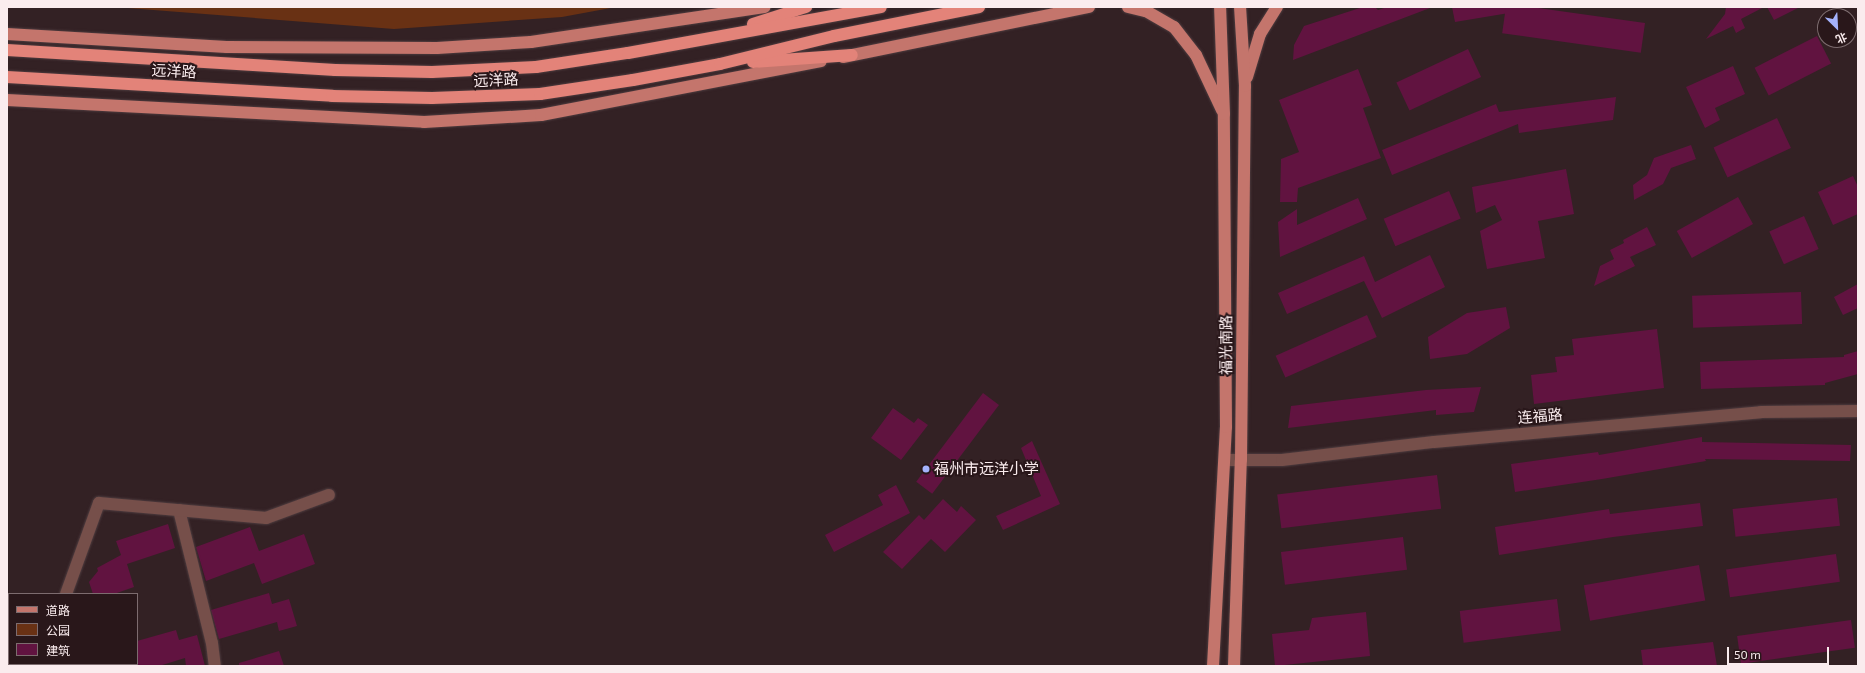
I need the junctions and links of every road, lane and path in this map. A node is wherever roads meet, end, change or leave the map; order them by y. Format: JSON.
{"nodes":[{"id":1,"x":764,"y":7,"type":"edge"},
{"id":2,"x":806,"y":7,"type":"edge"},
{"id":3,"x":881,"y":7,"type":"edge"},
{"id":4,"x":979,"y":7,"type":"edge"},
{"id":5,"x":1089,"y":7,"type":"edge"},
{"id":6,"x":1128,"y":7,"type":"edge"},
{"id":7,"x":1220,"y":7,"type":"edge"},
{"id":8,"x":1240,"y":7,"type":"edge"},
{"id":9,"x":1278,"y":7,"type":"edge"},
{"id":10,"x":7,"y":34,"type":"edge"},
{"id":11,"x":714,"y":37,"type":"junction"},
{"id":12,"x":7,"y":50,"type":"edge"},
{"id":13,"x":852,"y":55,"type":"junction"},
{"id":14,"x":720,"y":64,"type":"junction"},
{"id":15,"x":7,"y":77,"type":"edge"},
{"id":16,"x":1244,"y":86,"type":"junction"},
{"id":17,"x":7,"y":100,"type":"edge"},
{"id":18,"x":1224,"y":114,"type":"junction"},
{"id":19,"x":1858,"y":411,"type":"edge"},
{"id":20,"x":1225,"y":460,"type":"junction"},
{"id":21,"x":1242,"y":460,"type":"junction"},
{"id":22,"x":329,"y":495,"type":"dead end"},
{"id":23,"x":179,"y":510,"type":"junction"},
{"id":24,"x":66,"y":593,"type":"edge"},
{"id":25,"x":215,"y":666,"type":"edge"},
{"id":26,"x":1213,"y":666,"type":"edge"},
{"id":27,"x":1234,"y":666,"type":"edge"}],
"edges":[{"from":1,"to":10,"type":"main road"},
{"from":2,"to":11,"type":"highway"},
{"from":3,"to":11,"type":"highway","name":"远洋路"},
{"from":4,"to":14,"type":"highway","name":"远洋路"},
{"from":5,"to":13,"type":"main road"},
{"from":6,"to":18,"type":"main road"},
{"from":7,"to":18,"type":"main road","name":"福光南路"},
{"from":8,"to":16,"type":"main road","name":"福光南路"},
{"from":9,"to":16,"type":"main road"},
{"from":11,"to":12,"type":"highway","name":"远洋路"},
{"from":13,"to":14,"type":"highway"},
{"from":13,"to":17,"type":"main road"},
{"from":14,"to":15,"type":"highway","name":"远洋路"},
{"from":16,"to":21,"type":"main road","name":"福光南路"},
{"from":18,"to":20,"type":"main road","name":"福光南路"},
{"from":19,"to":21,"type":"street","name":"连福路"},
{"from":20,"to":21,"type":"street","name":"连福路"},
{"from":20,"to":26,"type":"main road","name":"福光南路"},
{"from":21,"to":27,"type":"main road","name":"福光南路"},
{"from":22,"to":23,"type":"street"},
{"from":23,"to":24,"type":"street"},
{"from":23,"to":25,"type":"street"}]}
